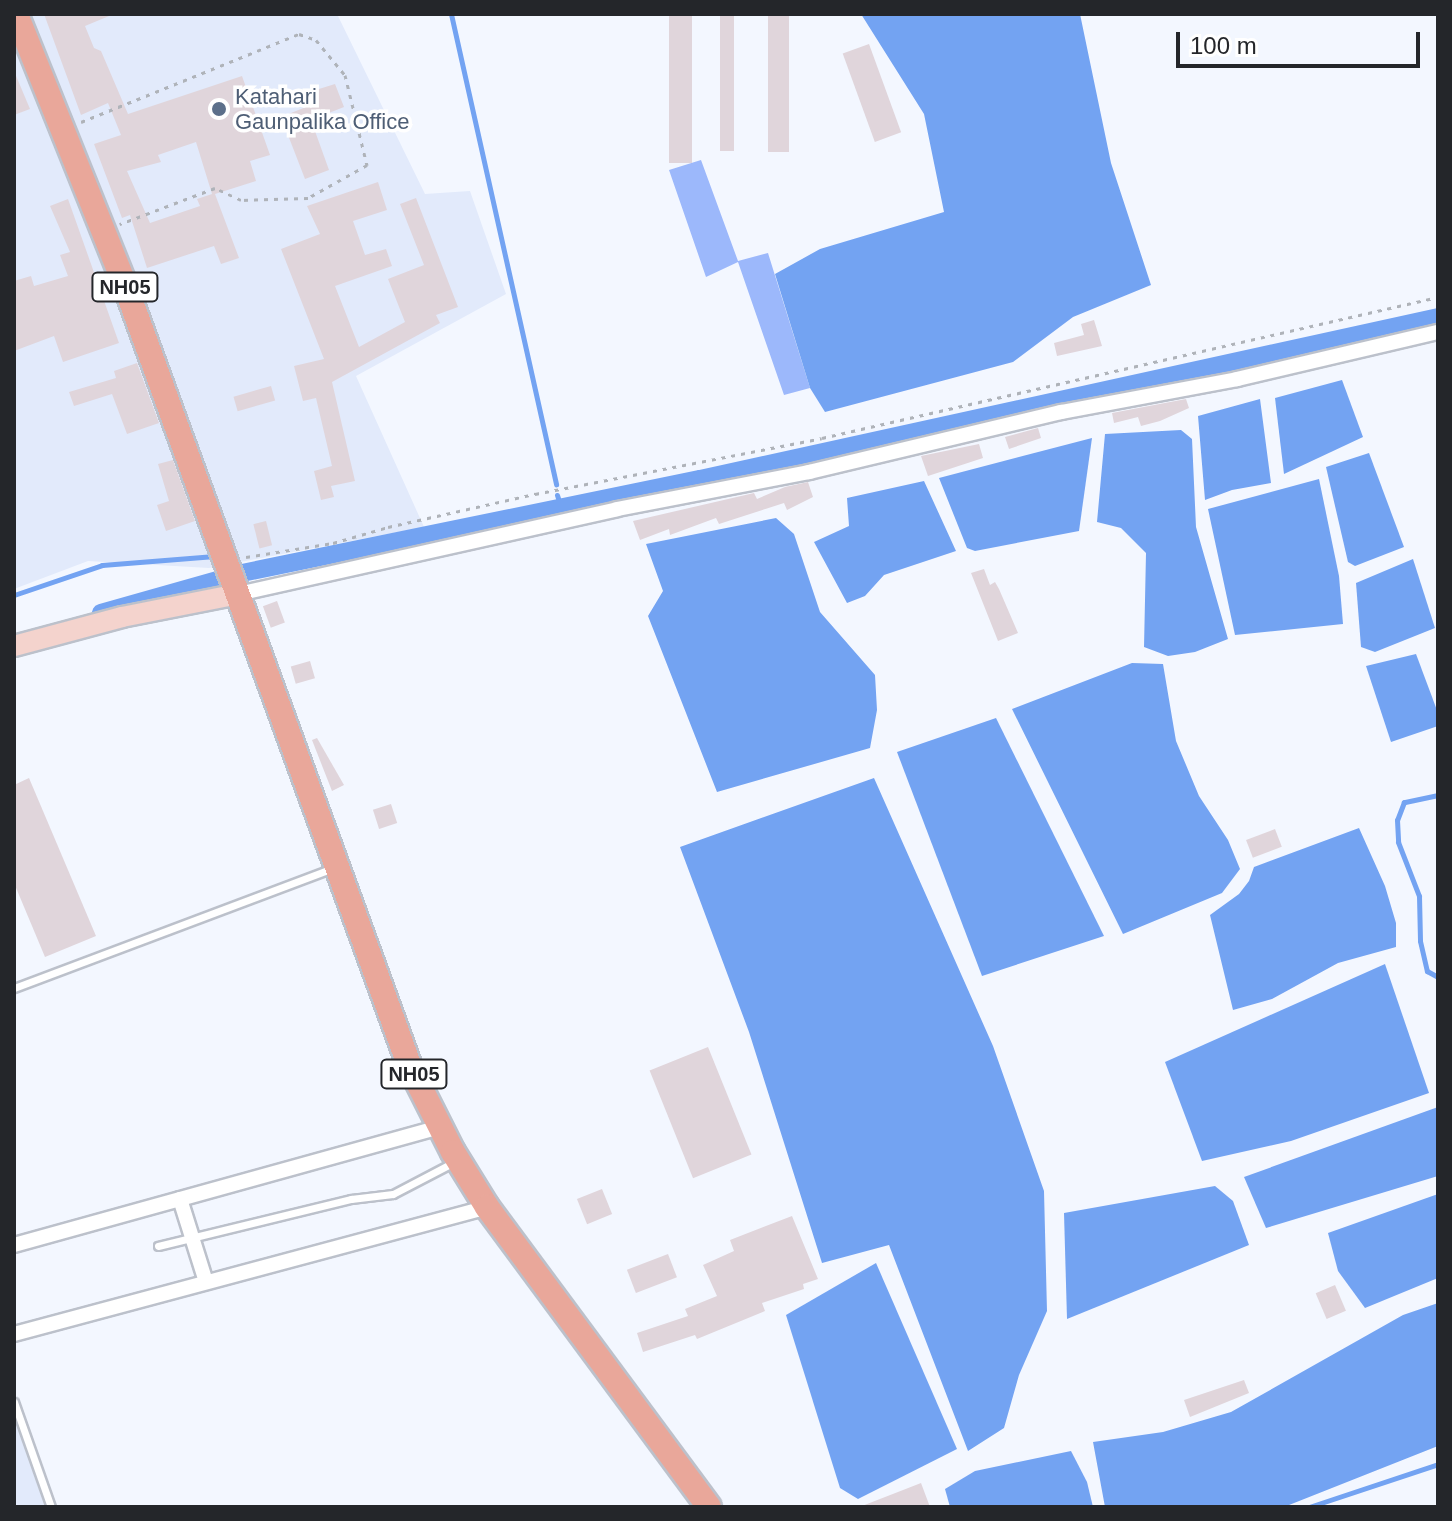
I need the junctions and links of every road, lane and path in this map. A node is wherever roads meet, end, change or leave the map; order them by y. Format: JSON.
{"nodes":[{"id":1,"x":16,"y":14,"type":"edge"},
{"id":2,"x":62,"y":129,"type":"junction"},
{"id":3,"x":103,"y":230,"type":"junction"},
{"id":4,"x":1438,"y":297,"type":"edge"},
{"id":5,"x":1438,"y":332,"type":"edge"},
{"id":6,"x":230,"y":573,"type":"junction"},
{"id":7,"x":14,"y":646,"type":"edge"},
{"id":8,"x":336,"y":868,"type":"junction"},
{"id":9,"x":14,"y":988,"type":"edge"},
{"id":10,"x":440,"y":1127,"type":"junction"},
{"id":11,"x":458,"y":1160,"type":"junction"},
{"id":12,"x":180,"y":1199,"type":"junction"},
{"id":13,"x":487,"y":1207,"type":"junction"},
{"id":14,"x":192,"y":1237,"type":"junction"},
{"id":15,"x":14,"y":1245,"type":"edge"},
{"id":16,"x":158,"y":1246,"type":"dead end"},
{"id":17,"x":206,"y":1282,"type":"junction"},
{"id":18,"x":14,"y":1334,"type":"edge"},
{"id":19,"x":14,"y":1402,"type":"edge"},
{"id":20,"x":51,"y":1507,"type":"edge"},
{"id":21,"x":709,"y":1507,"type":"edge"}],
"edges":[{"from":1,"to":2,"type":"main road","number":"NH05"},
{"from":2,"to":3,"type":"main road","number":"NH05"},
{"from":2,"to":3,"type":"path"},
{"from":3,"to":6,"type":"main road","number":"NH05"},
{"from":4,"to":6,"type":"path"},
{"from":5,"to":6,"type":"street"},
{"from":6,"to":7,"type":"street"},
{"from":6,"to":8,"type":"main road","number":"NH05"},
{"from":8,"to":9,"type":"lane"},
{"from":8,"to":10,"type":"main road","number":"NH05"},
{"from":10,"to":11,"type":"main road","number":"NH05"},
{"from":10,"to":12,"type":"street"},
{"from":11,"to":13,"type":"main road","number":"NH05"},
{"from":11,"to":14,"type":"lane"},
{"from":12,"to":14,"type":"street"},
{"from":12,"to":15,"type":"street"},
{"from":13,"to":17,"type":"street"},
{"from":13,"to":21,"type":"main road","number":"NH05"},
{"from":14,"to":16,"type":"lane"},
{"from":14,"to":17,"type":"street"},
{"from":17,"to":18,"type":"street"},
{"from":19,"to":20,"type":"lane"}]}
